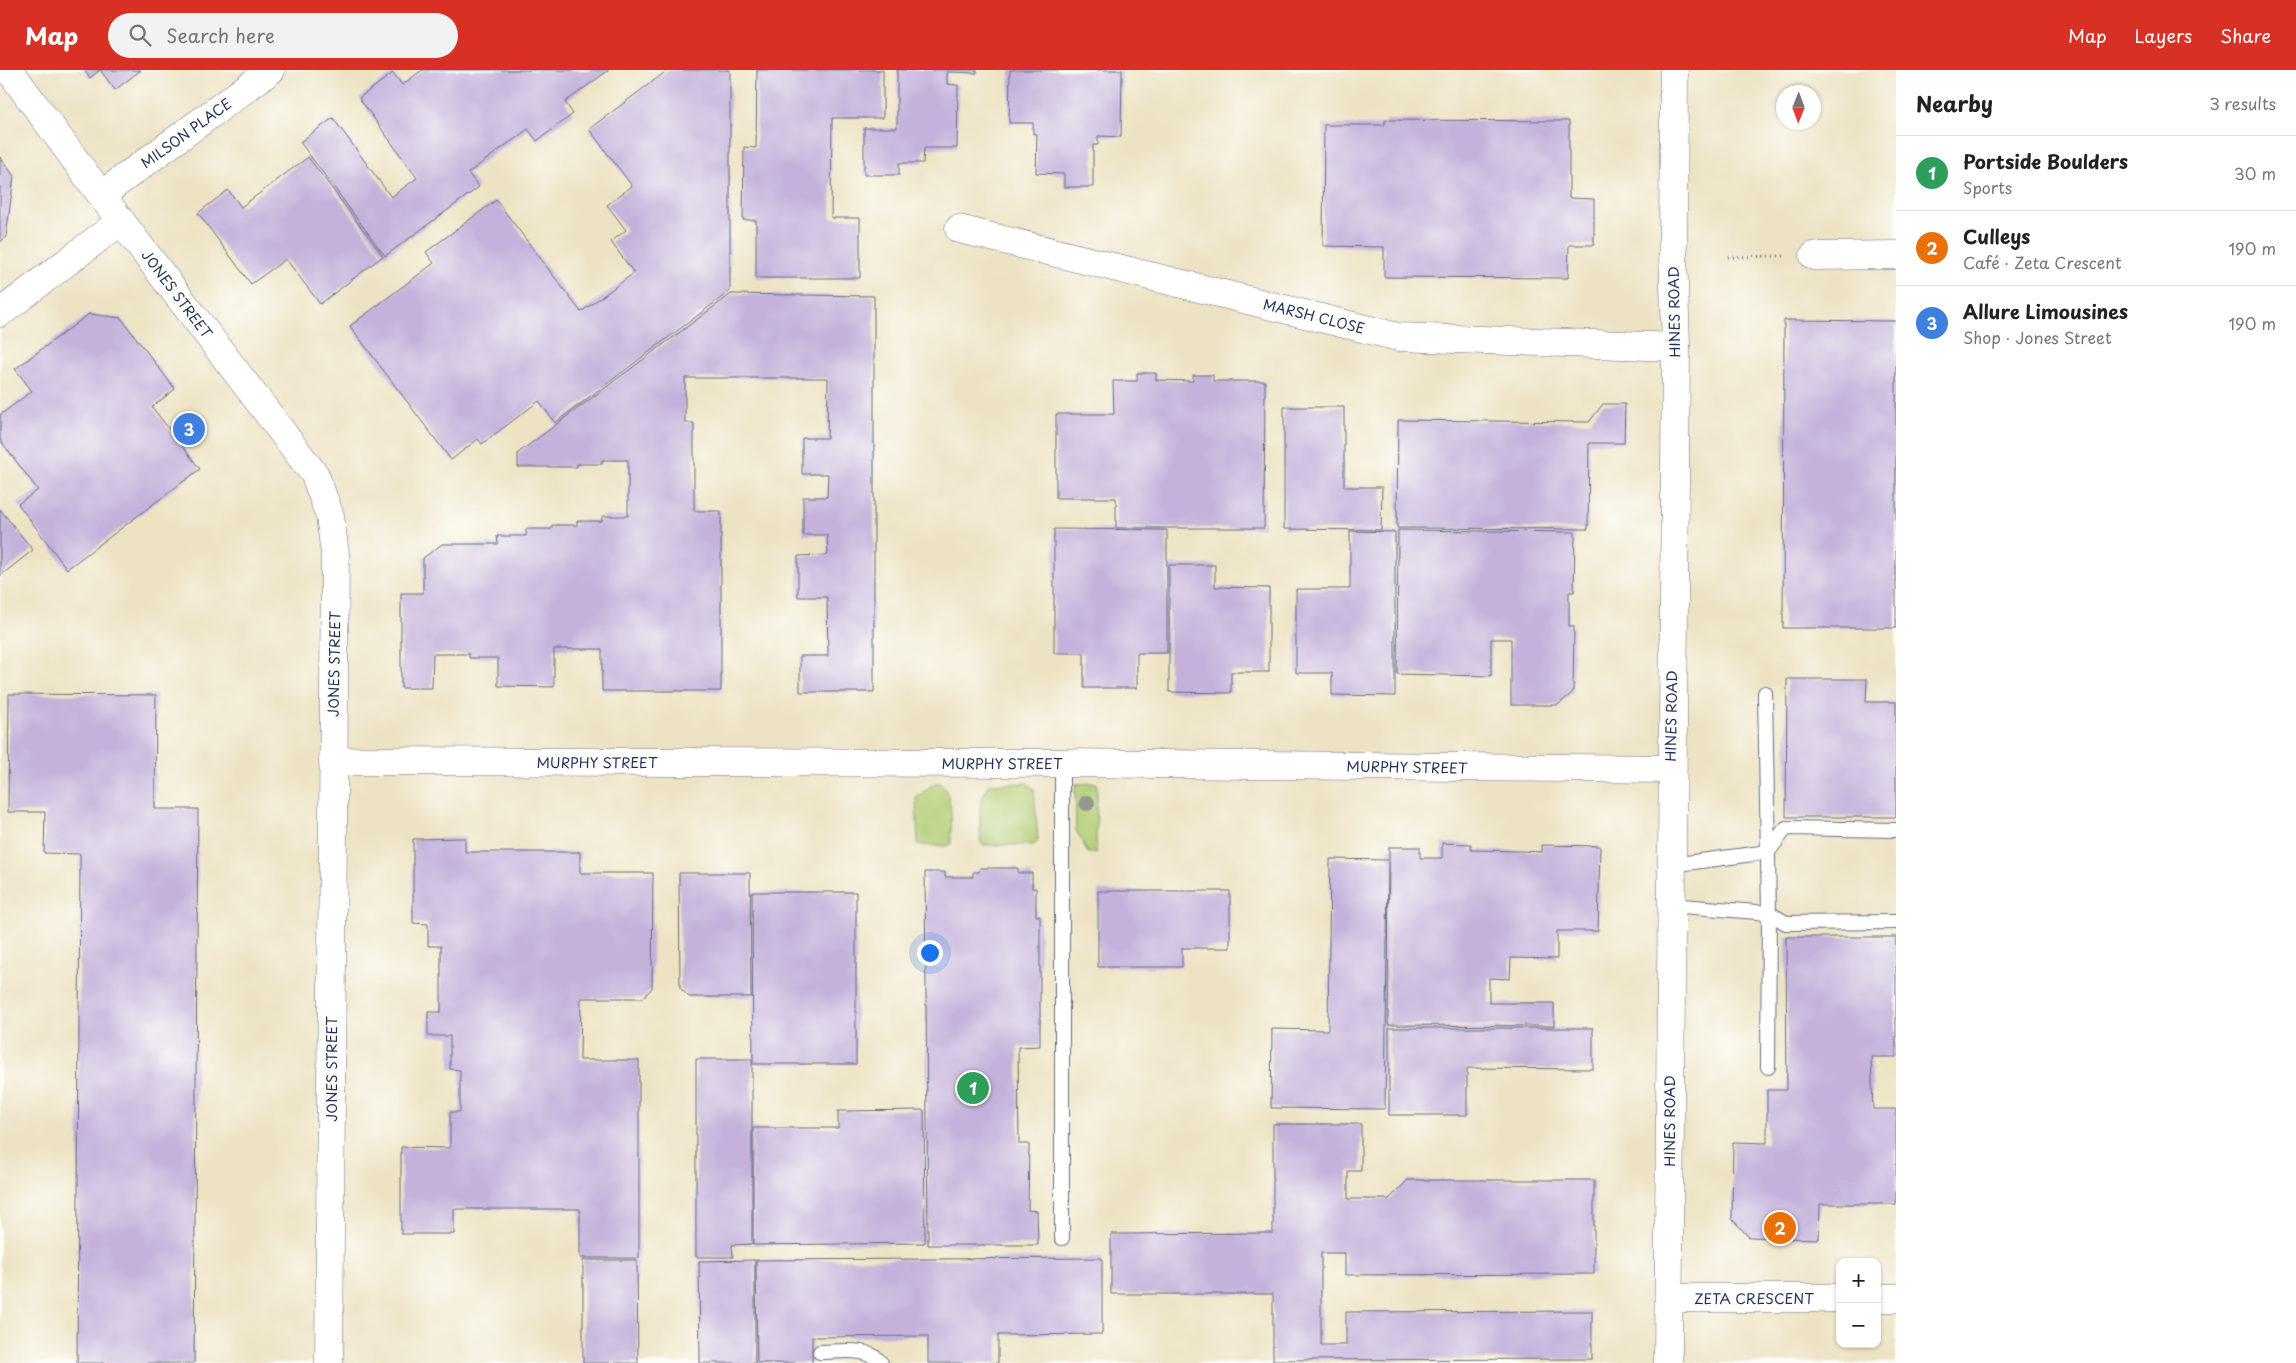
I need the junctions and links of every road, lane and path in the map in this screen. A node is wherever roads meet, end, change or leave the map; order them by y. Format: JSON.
{"nodes":[{"id":1,"x":9,"y":70,"type":"edge"},
{"id":2,"x":271,"y":70,"type":"edge"},
{"id":3,"x":1674,"y":70,"type":"edge"},
{"id":4,"x":101,"y":195,"type":"junction"},
{"id":5,"x":121,"y":221,"type":"junction"},
{"id":6,"x":959,"y":229,"type":"dead end"},
{"id":7,"x":1896,"y":255,"type":"edge"},
{"id":8,"x":1814,"y":256,"type":"joint"},
{"id":9,"x":1728,"y":257,"type":"dead end"},
{"id":10,"x":0,"y":313,"type":"edge"},
{"id":11,"x":1676,"y":348,"type":"junction"},
{"id":12,"x":1765,"y":693,"type":"dead end"},
{"id":13,"x":333,"y":761,"type":"junction"},
{"id":14,"x":1062,"y":763,"type":"junction"},
{"id":15,"x":1671,"y":769,"type":"junction"},
{"id":16,"x":1896,"y":830,"type":"edge"},
{"id":17,"x":1768,"y":852,"type":"junction"},
{"id":18,"x":1670,"y":865,"type":"junction"},
{"id":19,"x":1670,"y":905,"type":"junction"},
{"id":20,"x":1769,"y":913,"type":"junction"},
{"id":21,"x":1896,"y":922,"type":"edge"},
{"id":22,"x":1768,"y":1067,"type":"dead end"},
{"id":23,"x":1062,"y":1238,"type":"dead end"},
{"id":24,"x":1669,"y":1298,"type":"junction"},
{"id":25,"x":1836,"y":1298,"type":"edge"},
{"id":26,"x":1881,"y":1298,"type":"edge"},
{"id":27,"x":1896,"y":1298,"type":"edge"},
{"id":28,"x":820,"y":1352,"type":"dead end"},
{"id":29,"x":330,"y":1363,"type":"edge"},
{"id":30,"x":882,"y":1363,"type":"edge"},
{"id":31,"x":1668,"y":1363,"type":"edge"}],
"edges":[{"from":1,"to":4,"type":"street","name":"JONES STREET"},
{"from":2,"to":4,"type":"street","name":"MILSON PLACE"},
{"from":3,"to":11,"type":"street","name":"HINES ROAD"},
{"from":4,"to":5,"type":"street","name":"JONES STREET"},
{"from":5,"to":10,"type":"street"},
{"from":5,"to":13,"type":"street","name":"JONES STREET"},
{"from":6,"to":11,"type":"street","name":"MARSH CLOSE"},
{"from":7,"to":8,"type":"street"},
{"from":8,"to":9,"type":"path"},
{"from":11,"to":15,"type":"street","name":"HINES ROAD"},
{"from":12,"to":17,"type":"lane"},
{"from":13,"to":14,"type":"street","name":"MURPHY STREET"},
{"from":13,"to":29,"type":"street","name":"JONES STREET"},
{"from":14,"to":15,"type":"street","name":"MURPHY STREET"},
{"from":14,"to":23,"type":"lane"},
{"from":15,"to":18,"type":"street","name":"HINES ROAD"},
{"from":16,"to":17,"type":"lane"},
{"from":17,"to":18,"type":"lane"},
{"from":17,"to":20,"type":"lane"},
{"from":18,"to":19,"type":"street","name":"HINES ROAD"},
{"from":19,"to":20,"type":"lane"},
{"from":19,"to":24,"type":"street","name":"HINES ROAD"},
{"from":20,"to":21,"type":"lane"},
{"from":20,"to":22,"type":"lane"},
{"from":24,"to":25,"type":"street","name":"ZETA CRESCENT"},
{"from":24,"to":31,"type":"street","name":"HINES ROAD"},
{"from":26,"to":27,"type":"street"},
{"from":28,"to":30,"type":"lane"}]}
